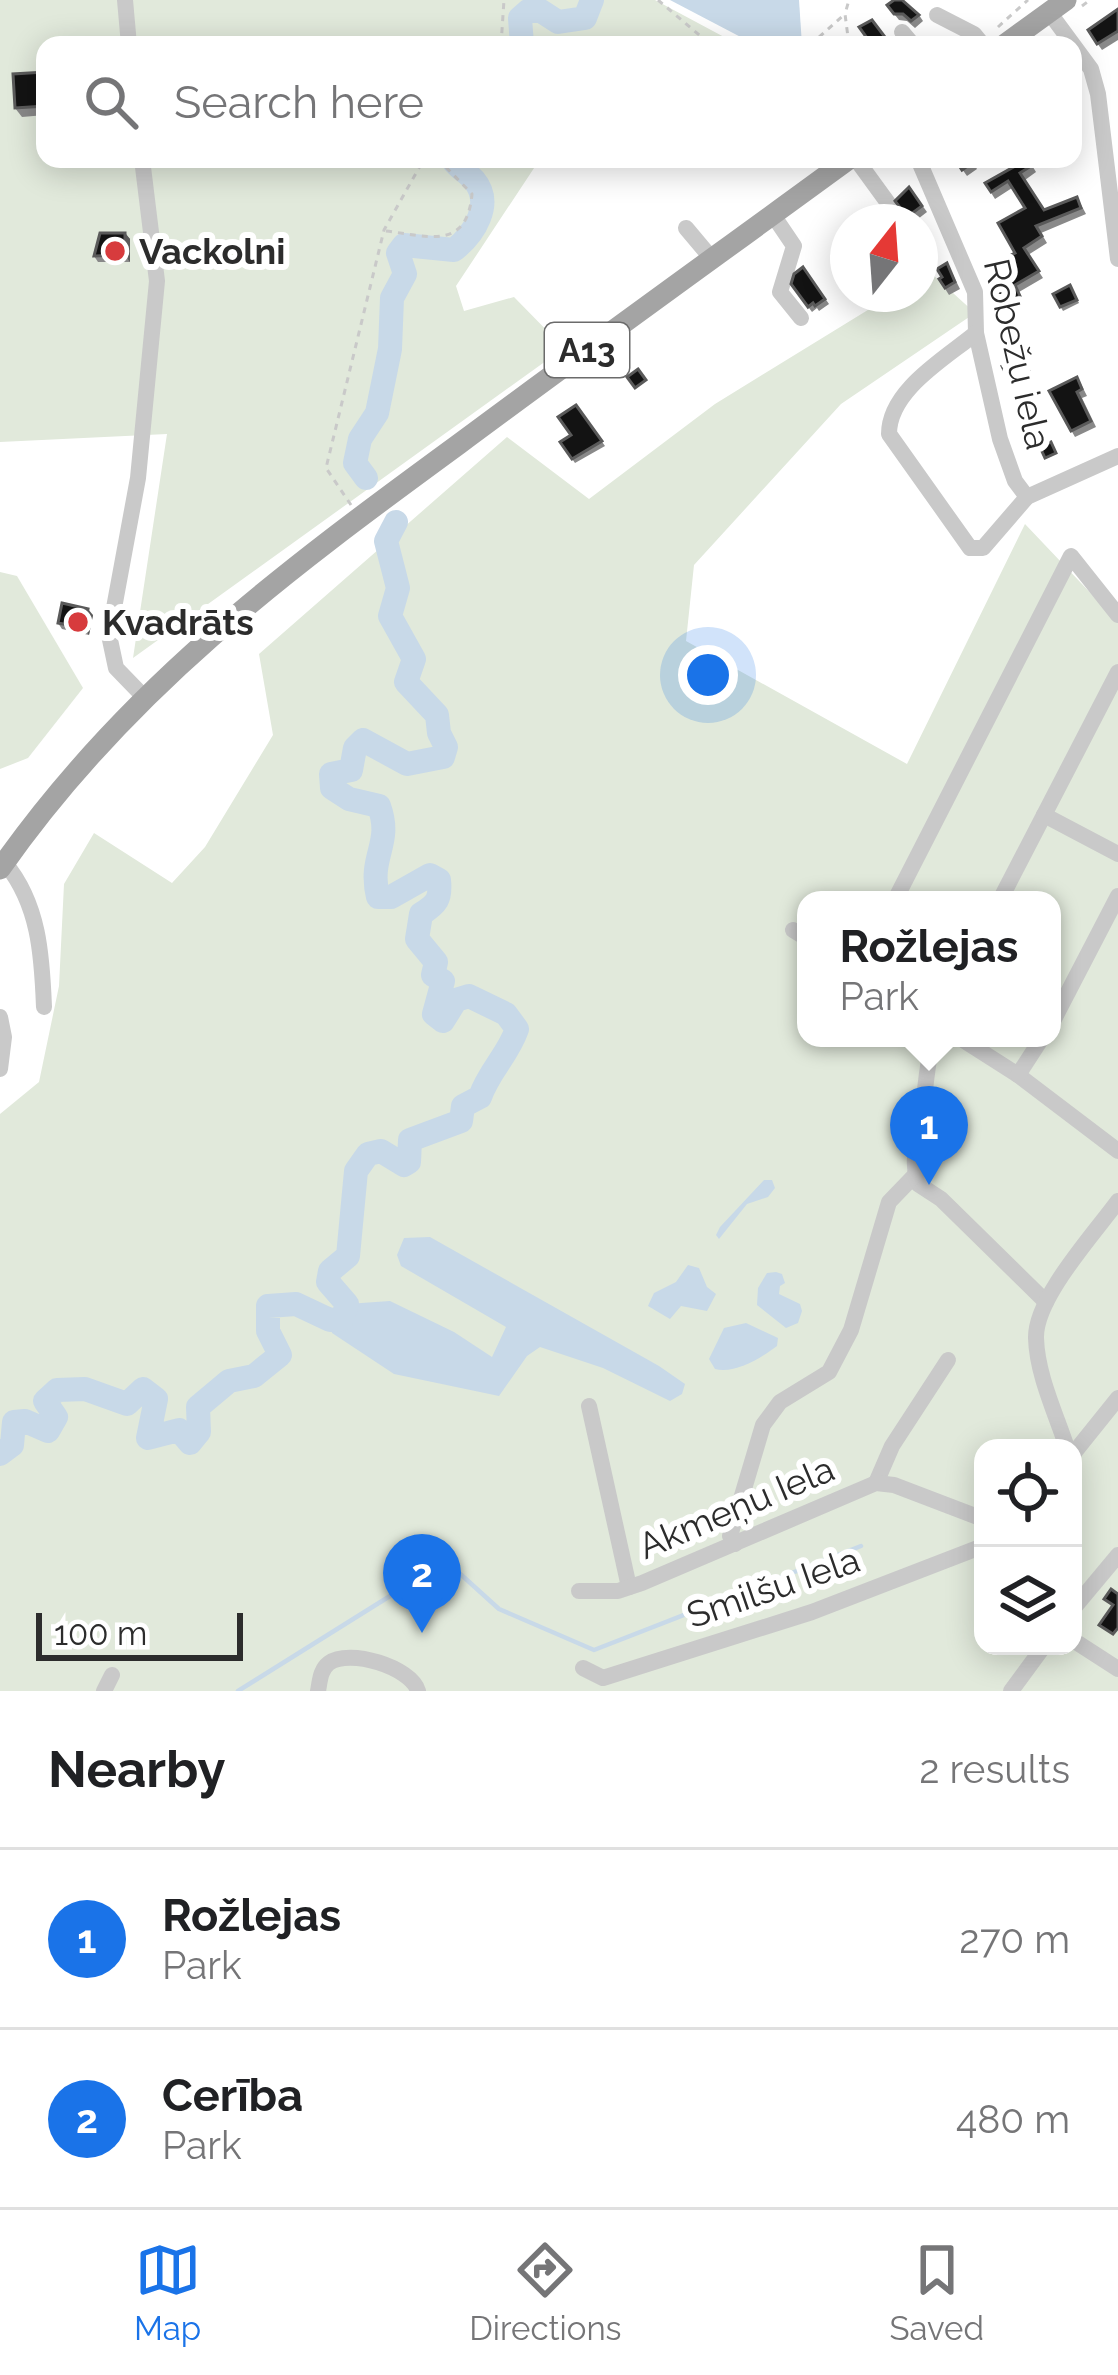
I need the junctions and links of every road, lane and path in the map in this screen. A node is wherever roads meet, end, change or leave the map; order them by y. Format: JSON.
{"nodes":[{"id":1,"x":125,"y":0,"type":"edge"},
{"id":2,"x":503,"y":0,"type":"edge"},
{"id":3,"x":658,"y":0,"type":"edge"},
{"id":4,"x":849,"y":0,"type":"edge"},
{"id":5,"x":1028,"y":0,"type":"edge"},
{"id":6,"x":1057,"y":6,"type":"edge"},
{"id":7,"x":845,"y":14,"type":"junction"},
{"id":8,"x":937,"y":15,"type":"dead end"},
{"id":9,"x":128,"y":36,"type":"edge"},
{"id":10,"x":501,"y":36,"type":"edge"},
{"id":11,"x":700,"y":36,"type":"edge"},
{"id":12,"x":820,"y":36,"type":"edge"},
{"id":13,"x":848,"y":36,"type":"edge"},
{"id":14,"x":973,"y":36,"type":"edge"},
{"id":15,"x":991,"y":36,"type":"edge"},
{"id":16,"x":1016,"y":36,"type":"edge"},
{"id":17,"x":1073,"y":36,"type":"edge"},
{"id":18,"x":1082,"y":54,"type":"edge"},
{"id":19,"x":143,"y":168,"type":"edge"},
{"id":20,"x":419,"y":168,"type":"edge"},
{"id":21,"x":447,"y":168,"type":"edge"},
{"id":22,"x":839,"y":168,"type":"edge"},
{"id":23,"x":860,"y":168,"type":"edge"},
{"id":24,"x":922,"y":168,"type":"edge"},
{"id":25,"x":889,"y":203,"type":"dead end"},
{"id":26,"x":773,"y":215,"type":"junction"},
{"id":27,"x":686,"y":228,"type":"dead end"},
{"id":28,"x":384,"y":230,"type":"junction"},
{"id":29,"x":712,"y":259,"type":"junction"},
{"id":30,"x":1118,"y":259,"type":"edge"},
{"id":31,"x":801,"y":318,"type":"dead end"},
{"id":32,"x":976,"y":333,"type":"junction"},
{"id":33,"x":1113,"y":458,"type":"edge"},
{"id":34,"x":1118,"y":478,"type":"edge"},
{"id":35,"x":1027,"y":497,"type":"junction"},
{"id":36,"x":350,"y":503,"type":"dead end"},
{"id":37,"x":1118,"y":615,"type":"edge"},
{"id":38,"x":1118,"y":672,"type":"edge"},
{"id":39,"x":146,"y":698,"type":"junction"},
{"id":40,"x":1044,"y":815,"type":"junction"},
{"id":41,"x":1118,"y":854,"type":"edge"},
{"id":42,"x":2,"y":866,"type":"edge"},
{"id":43,"x":900,"y":891,"type":"edge"},
{"id":44,"x":1005,"y":891,"type":"edge"},
{"id":45,"x":1118,"y":896,"type":"edge"},
{"id":46,"x":1061,"y":1006,"type":"edge"},
{"id":47,"x":44,"y":1007,"type":"dead end"},
{"id":48,"x":0,"y":1017,"type":"edge"},
{"id":49,"x":931,"y":1047,"type":"edge"},
{"id":50,"x":974,"y":1047,"type":"edge"},
{"id":51,"x":1036,"y":1047,"type":"edge"},
{"id":52,"x":0,"y":1069,"type":"edge"},
{"id":53,"x":1018,"y":1075,"type":"junction"},
{"id":54,"x":1118,"y":1151,"type":"edge"},
{"id":55,"x":915,"y":1174,"type":"junction"},
{"id":56,"x":1118,"y":1201,"type":"edge"},
{"id":57,"x":1046,"y":1301,"type":"junction"},
{"id":58,"x":948,"y":1360,"type":"dead end"},
{"id":59,"x":1118,"y":1398,"type":"edge"},
{"id":60,"x":589,"y":1406,"type":"dead end"},
{"id":61,"x":1066,"y":1439,"type":"edge"},
{"id":62,"x":1081,"y":1439,"type":"edge"},
{"id":63,"x":876,"y":1483,"type":"junction"},
{"id":64,"x":974,"y":1516,"type":"edge"},
{"id":65,"x":735,"y":1544,"type":"junction"},
{"id":66,"x":980,"y":1547,"type":"edge"},
{"id":67,"x":1118,"y":1555,"type":"edge"},
{"id":68,"x":629,"y":1587,"type":"junction"},
{"id":69,"x":579,"y":1591,"type":"dead end"},
{"id":70,"x":1082,"y":1598,"type":"edge"},
{"id":71,"x":1082,"y":1645,"type":"edge"},
{"id":72,"x":1037,"y":1655,"type":"edge"},
{"id":73,"x":1116,"y":1663,"type":"edge"},
{"id":74,"x":583,"y":1668,"type":"dead end"},
{"id":75,"x":318,"y":1691,"type":"edge"},
{"id":76,"x":418,"y":1691,"type":"edge"},
{"id":77,"x":1011,"y":1691,"type":"edge"}],
"edges":[{"from":1,"to":9,"type":"street"},
{"from":2,"to":10,"type":"path"},
{"from":3,"to":11,"type":"path"},
{"from":4,"to":7,"type":"path"},
{"from":5,"to":15,"type":"path"},
{"from":6,"to":16,"type":"main road"},
{"from":6,"to":17,"type":"street"},
{"from":7,"to":12,"type":"path"},
{"from":7,"to":13,"type":"path"},
{"from":8,"to":14,"type":"street"},
{"from":18,"to":30,"type":"street"},
{"from":19,"to":39,"type":"street"},
{"from":20,"to":28,"type":"path"},
{"from":21,"to":28,"type":"path"},
{"from":22,"to":26,"type":"main road","number":"A13"},
{"from":23,"to":25,"type":"street"},
{"from":24,"to":32,"type":"street","name":"Robežu iela"},
{"from":26,"to":29,"type":"main road","number":"A13"},
{"from":26,"to":31,"type":"street"},
{"from":27,"to":29,"type":"street"},
{"from":28,"to":36,"type":"path"},
{"from":29,"to":39,"type":"main road","number":"A13"},
{"from":32,"to":35,"type":"street","name":"Robežu iela"},
{"from":32,"to":35,"type":"street"},
{"from":33,"to":34,"type":"street"},
{"from":33,"to":35,"type":"street"},
{"from":37,"to":43,"type":"street"},
{"from":38,"to":40,"type":"street"},
{"from":39,"to":42,"type":"main road","number":"A13"},
{"from":40,"to":41,"type":"street"},
{"from":40,"to":44,"type":"street"},
{"from":42,"to":47,"type":"street"},
{"from":45,"to":46,"type":"street"},
{"from":48,"to":52,"type":"street"},
{"from":49,"to":55,"type":"street"},
{"from":50,"to":53,"type":"street"},
{"from":51,"to":53,"type":"street"},
{"from":53,"to":54,"type":"street"},
{"from":55,"to":57,"type":"street"},
{"from":55,"to":65,"type":"street"},
{"from":56,"to":57,"type":"street"},
{"from":57,"to":61,"type":"street"},
{"from":58,"to":63,"type":"street"},
{"from":59,"to":62,"type":"street"},
{"from":60,"to":68,"type":"street"},
{"from":63,"to":64,"type":"street","name":"Akmeņu Iela"},
{"from":63,"to":65,"type":"street","name":"Akmeņu Iela"},
{"from":65,"to":68,"type":"street","name":"Akmeņu Iela"},
{"from":66,"to":74,"type":"street","name":"Smilšu Iela"},
{"from":67,"to":70,"type":"street"},
{"from":68,"to":69,"type":"street","name":"Akmeņu Iela"},
{"from":71,"to":73,"type":"street"},
{"from":72,"to":77,"type":"street"},
{"from":75,"to":76,"type":"street"}]}
